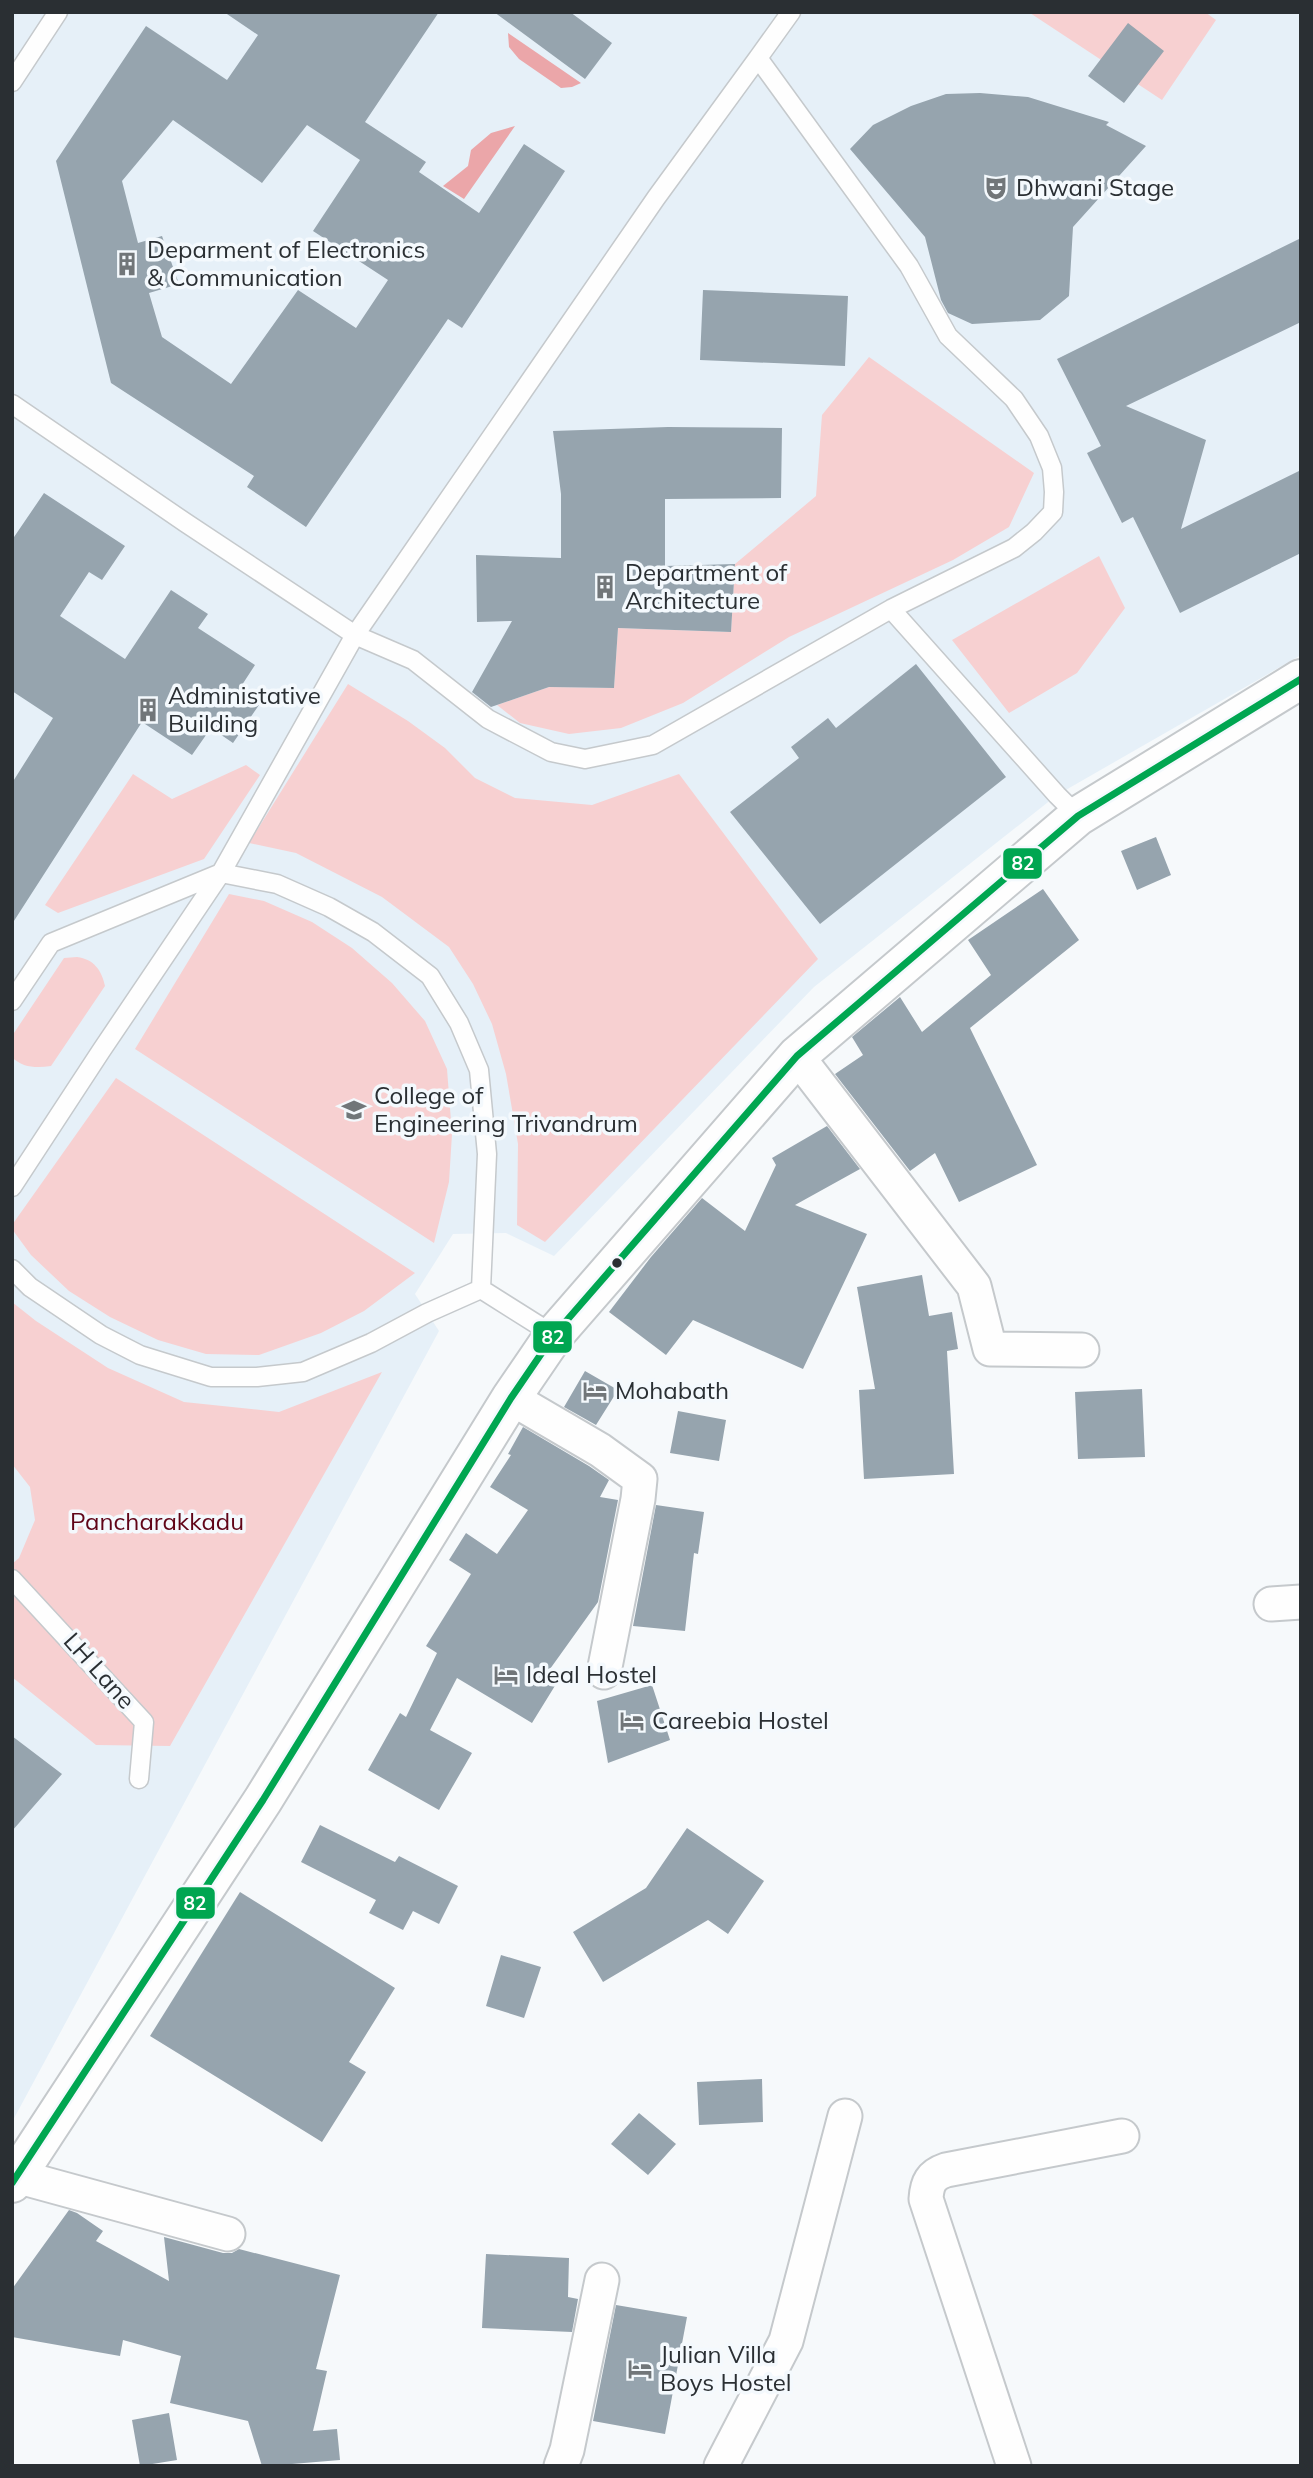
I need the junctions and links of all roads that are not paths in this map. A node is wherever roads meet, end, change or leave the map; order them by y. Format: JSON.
{"nodes":[{"id":1,"x":58,"y":12,"type":"edge"},
{"id":2,"x":792,"y":12,"type":"edge"},
{"id":3,"x":758,"y":58,"type":"junction"},
{"id":4,"x":12,"y":82,"type":"edge"},
{"id":5,"x":12,"y":404,"type":"edge"},
{"id":6,"x":891,"y":609,"type":"junction"},
{"id":7,"x":355,"y":635,"type":"junction"},
{"id":8,"x":1301,"y":679,"type":"edge"},
{"id":9,"x":1078,"y":816,"type":"junction"},
{"id":10,"x":221,"y":873,"type":"junction"},
{"id":11,"x":12,"y":1001,"type":"edge"},
{"id":12,"x":797,"y":1056,"type":"junction"},
{"id":13,"x":12,"y":1187,"type":"edge"},
{"id":14,"x":12,"y":1269,"type":"edge"},
{"id":15,"x":481,"y":1289,"type":"junction"},
{"id":16,"x":554,"y":1335,"type":"junction"},
{"id":17,"x":1082,"y":1350,"type":"dead end"},
{"id":18,"x":511,"y":1398,"type":"junction"},
{"id":19,"x":12,"y":1579,"type":"edge"},
{"id":20,"x":604,"y":1672,"type":"dead end"},
{"id":21,"x":139,"y":1779,"type":"dead end"},
{"id":22,"x":845,"y":2116,"type":"dead end"},
{"id":23,"x":1122,"y":2136,"type":"dead end"},
{"id":24,"x":14,"y":2179,"type":"edge"},
{"id":25,"x":228,"y":2234,"type":"dead end"},
{"id":26,"x":602,"y":2280,"type":"dead end"},
{"id":27,"x":561,"y":2466,"type":"edge"},
{"id":28,"x":721,"y":2466,"type":"edge"},
{"id":29,"x":1014,"y":2466,"type":"edge"}],
"edges":[{"from":1,"to":4,"type":"lane"},
{"from":2,"to":3,"type":"lane"},
{"from":3,"to":6,"type":"lane"},
{"from":3,"to":7,"type":"lane"},
{"from":5,"to":7,"type":"lane"},
{"from":6,"to":7,"type":"lane"},
{"from":6,"to":9,"type":"lane"},
{"from":7,"to":10,"type":"lane"},
{"from":8,"to":9,"type":"main road"},
{"from":9,"to":12,"type":"main road"},
{"from":10,"to":11,"type":"lane"},
{"from":10,"to":13,"type":"lane"},
{"from":10,"to":15,"type":"lane"},
{"from":12,"to":16,"type":"main road"},
{"from":12,"to":17,"type":"street"},
{"from":14,"to":15,"type":"lane"},
{"from":15,"to":16,"type":"lane"},
{"from":16,"to":18,"type":"main road"},
{"from":18,"to":20,"type":"street"},
{"from":18,"to":24,"type":"main road"},
{"from":19,"to":21,"type":"lane","name":"LH Lane"},
{"from":22,"to":28,"type":"street"},
{"from":23,"to":29,"type":"street"},
{"from":24,"to":25,"type":"street"},
{"from":26,"to":27,"type":"street"}]}
